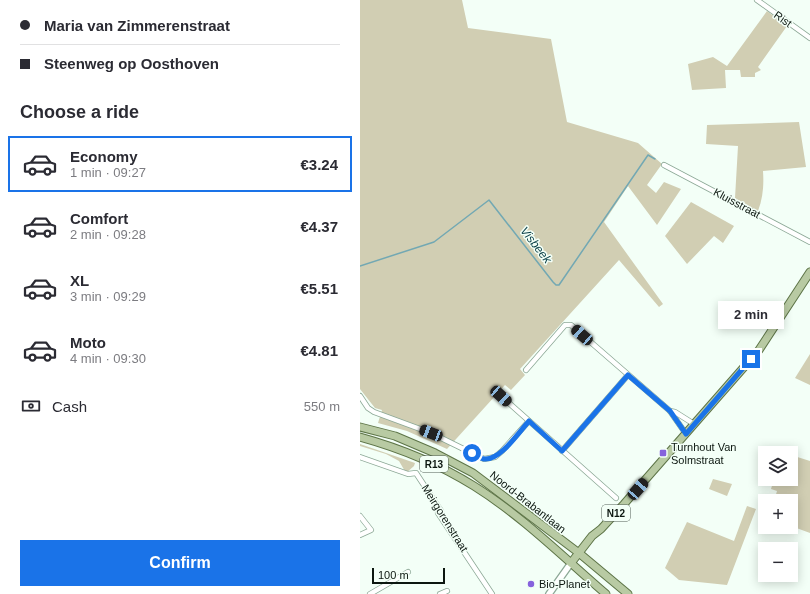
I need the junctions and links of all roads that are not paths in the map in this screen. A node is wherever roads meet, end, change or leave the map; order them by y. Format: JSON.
{"nodes":[{"id":1,"x":757,"y":0,"type":"edge"},
{"id":2,"x":810,"y":38,"type":"edge"},
{"id":3,"x":664,"y":165,"type":"dead end"},
{"id":4,"x":810,"y":242,"type":"edge"},
{"id":5,"x":810,"y":272,"type":"edge"},
{"id":6,"x":526,"y":370,"type":"dead end"},
{"id":7,"x":628,"y":375,"type":"junction"},
{"id":8,"x":360,"y":396,"type":"edge"},
{"id":9,"x":501,"y":396,"type":"dead end"},
{"id":10,"x":670,"y":411,"type":"junction"},
{"id":11,"x":529,"y":421,"type":"junction"},
{"id":12,"x":694,"y":424,"type":"junction"},
{"id":13,"x":360,"y":427,"type":"edge"},
{"id":14,"x":686,"y":434,"type":"junction"},
{"id":15,"x":360,"y":436,"type":"edge"},
{"id":16,"x":562,"y":451,"type":"junction"},
{"id":17,"x":360,"y":457,"type":"edge"},
{"id":18,"x":616,"y":498,"type":"dead end"},
{"id":19,"x":360,"y":516,"type":"edge"},
{"id":20,"x":360,"y":535,"type":"edge"},
{"id":21,"x":579,"y":553,"type":"junction"},
{"id":22,"x":571,"y":563,"type":"junction"},
{"id":23,"x":408,"y":572,"type":"dead end"},
{"id":24,"x":447,"y":591,"type":"dead end"},
{"id":25,"x":370,"y":594,"type":"edge"},
{"id":26,"x":440,"y":594,"type":"edge"},
{"id":27,"x":492,"y":594,"type":"edge"},
{"id":28,"x":549,"y":594,"type":"edge"},
{"id":29,"x":606,"y":594,"type":"edge"},
{"id":30,"x":628,"y":594,"type":"edge"}],
"edges":[{"from":1,"to":2,"type":"street","name":"Rist"},
{"from":3,"to":4,"type":"street","name":"Kluisstraat"},
{"from":5,"to":12,"type":"main road","number":"N12"},
{"from":6,"to":7,"type":"street"},
{"from":7,"to":10,"type":"street"},
{"from":7,"to":16,"type":"street"},
{"from":8,"to":11,"type":"street"},
{"from":9,"to":11,"type":"street"},
{"from":10,"to":12,"type":"street"},
{"from":10,"to":14,"type":"street"},
{"from":11,"to":16,"type":"street"},
{"from":12,"to":14,"type":"main road","number":"N12"},
{"from":13,"to":21,"type":"main road","name":"Noord-Brabantlaan","number":"R13"},
{"from":14,"to":21,"type":"main road","number":"N12"},
{"from":15,"to":22,"type":"main road","name":"Noord-Brabantlaan","number":"R13"},
{"from":16,"to":18,"type":"street"},
{"from":17,"to":27,"type":"street","name":"Meirgorenstraat"},
{"from":19,"to":20,"type":"street"},
{"from":21,"to":22,"type":"main road","number":"N12"},
{"from":21,"to":30,"type":"main road","name":"Noord-Brabantlaan","number":"R13"},
{"from":22,"to":28,"type":"street"},
{"from":22,"to":29,"type":"main road","name":"Noord-Brabantlaan","number":"R13"},
{"from":23,"to":25,"type":"street"},
{"from":24,"to":26,"type":"street"}]}
